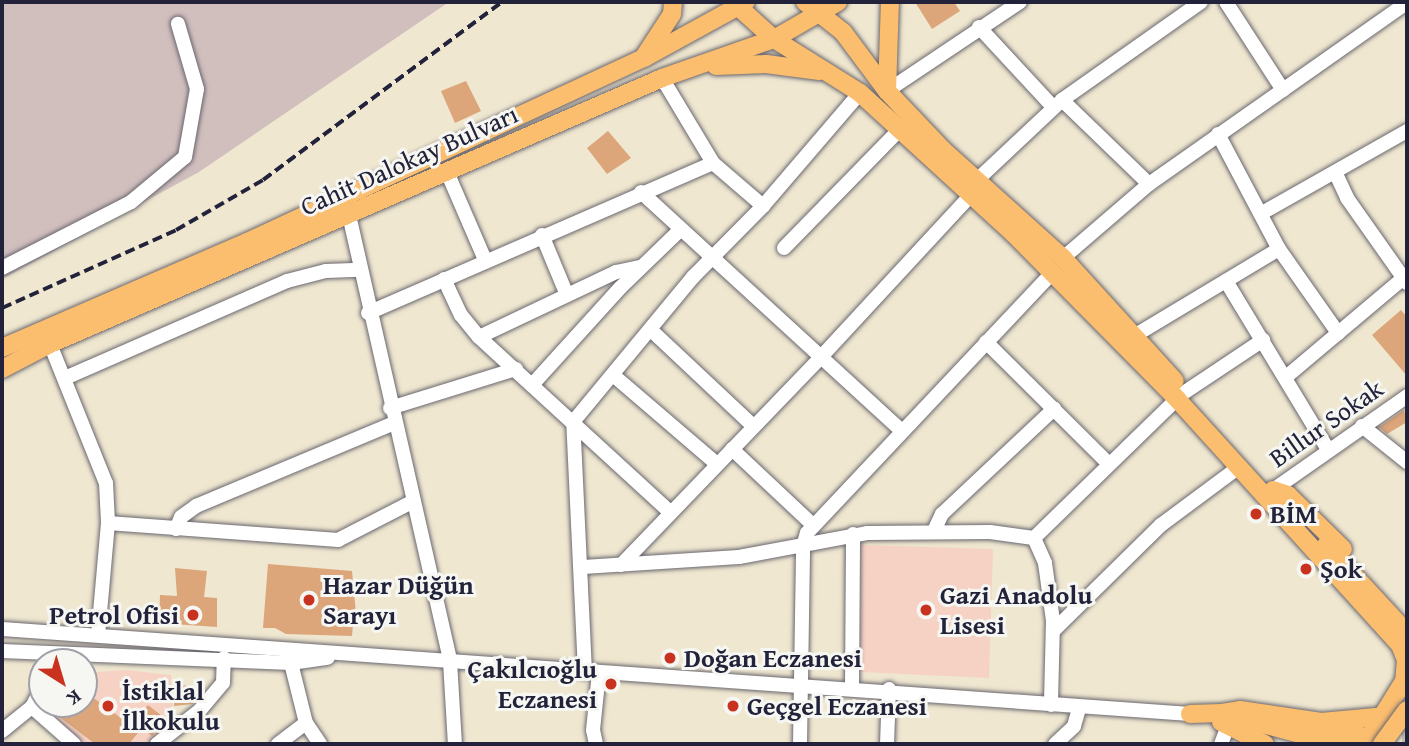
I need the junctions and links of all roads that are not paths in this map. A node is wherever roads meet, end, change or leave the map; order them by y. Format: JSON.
{"nodes":[{"id":1,"x":673,"y":2,"type":"edge"},
{"id":2,"x":805,"y":2,"type":"edge"},
{"id":3,"x":838,"y":2,"type":"edge"},
{"id":4,"x":890,"y":2,"type":"edge"},
{"id":5,"x":1020,"y":2,"type":"edge"},
{"id":6,"x":1201,"y":2,"type":"edge"},
{"id":7,"x":1226,"y":2,"type":"edge"},
{"id":8,"x":739,"y":3,"type":"edge"},
{"id":9,"x":1407,"y":4,"type":"edge"},
{"id":10,"x":820,"y":13,"type":"junction"},
{"id":11,"x":178,"y":24,"type":"dead end"},
{"id":12,"x":979,"y":27,"type":"junction"},
{"id":13,"x":774,"y":38,"type":"junction"},
{"id":14,"x":644,"y":58,"type":"junction"},
{"id":15,"x":698,"y":66,"type":"junction"},
{"id":16,"x":827,"y":71,"type":"junction"},
{"id":17,"x":662,"y":78,"type":"junction"},
{"id":18,"x":1283,"y":90,"type":"junction"},
{"id":19,"x":887,"y":91,"type":"junction"},
{"id":20,"x":860,"y":93,"type":"junction"},
{"id":21,"x":1057,"y":103,"type":"junction"},
{"id":22,"x":901,"y":128,"type":"junction"},
{"id":23,"x":1407,"y":131,"type":"edge"},
{"id":24,"x":1217,"y":134,"type":"junction"},
{"id":25,"x":713,"y":163,"type":"junction"},
{"id":26,"x":447,"y":172,"type":"junction"},
{"id":27,"x":1336,"y":174,"type":"junction"},
{"id":28,"x":1149,"y":184,"type":"junction"},
{"id":29,"x":975,"y":186,"type":"junction"},
{"id":30,"x":640,"y":192,"type":"junction"},
{"id":31,"x":763,"y":206,"type":"junction"},
{"id":32,"x":1262,"y":213,"type":"junction"},
{"id":33,"x":349,"y":215,"type":"junction"},
{"id":34,"x":680,"y":230,"type":"junction"},
{"id":35,"x":542,"y":235,"type":"junction"},
{"id":36,"x":784,"y":248,"type":"dead end"},
{"id":37,"x":1279,"y":249,"type":"junction"},
{"id":38,"x":711,"y":256,"type":"junction"},
{"id":39,"x":485,"y":260,"type":"junction"},
{"id":40,"x":1057,"y":265,"type":"junction"},
{"id":41,"x":640,"y":267,"type":"junction"},
{"id":42,"x":2,"y":268,"type":"edge"},
{"id":43,"x":360,"y":270,"type":"junction"},
{"id":44,"x":444,"y":279,"type":"junction"},
{"id":45,"x":1406,"y":279,"type":"edge"},
{"id":46,"x":1226,"y":281,"type":"junction"},
{"id":47,"x":567,"y":295,"type":"junction"},
{"id":48,"x":368,"y":313,"type":"junction"},
{"id":49,"x":652,"y":331,"type":"junction"},
{"id":50,"x":1338,"y":333,"type":"junction"},
{"id":51,"x":1134,"y":336,"type":"junction"},
{"id":52,"x":479,"y":337,"type":"junction"},
{"id":53,"x":1263,"y":340,"type":"junction"},
{"id":54,"x":986,"y":342,"type":"junction"},
{"id":55,"x":50,"y":344,"type":"junction"},
{"id":56,"x":2,"y":348,"type":"edge"},
{"id":57,"x":821,"y":357,"type":"junction"},
{"id":58,"x":2,"y":369,"type":"edge"},
{"id":59,"x":516,"y":369,"type":"junction"},
{"id":60,"x":613,"y":376,"type":"junction"},
{"id":61,"x":1286,"y":377,"type":"junction"},
{"id":62,"x":65,"y":378,"type":"junction"},
{"id":63,"x":532,"y":385,"type":"junction"},
{"id":64,"x":1181,"y":396,"type":"junction"},
{"id":65,"x":1407,"y":396,"type":"edge"},
{"id":66,"x":390,"y":408,"type":"junction"},
{"id":67,"x":1054,"y":409,"type":"junction"},
{"id":68,"x":573,"y":422,"type":"junction"},
{"id":69,"x":394,"y":423,"type":"junction"},
{"id":70,"x":753,"y":426,"type":"junction"},
{"id":71,"x":1362,"y":426,"type":"junction"},
{"id":72,"x":902,"y":431,"type":"junction"},
{"id":73,"x":1327,"y":448,"type":"junction"},
{"id":74,"x":732,"y":449,"type":"junction"},
{"id":75,"x":1407,"y":462,"type":"edge"},
{"id":76,"x":717,"y":464,"type":"junction"},
{"id":77,"x":1109,"y":464,"type":"junction"},
{"id":78,"x":1239,"y":467,"type":"junction"},
{"id":79,"x":1273,"y":490,"type":"junction"},
{"id":80,"x":412,"y":502,"type":"junction"},
{"id":81,"x":670,"y":512,"type":"junction"},
{"id":82,"x":108,"y":523,"type":"junction"},
{"id":83,"x":813,"y":525,"type":"junction"},
{"id":84,"x":176,"y":529,"type":"junction"},
{"id":85,"x":934,"y":531,"type":"junction"},
{"id":86,"x":853,"y":534,"type":"junction"},
{"id":87,"x":1034,"y":538,"type":"junction"},
{"id":88,"x":803,"y":546,"type":"junction"},
{"id":89,"x":621,"y":565,"type":"junction"},
{"id":90,"x":583,"y":567,"type":"junction"},
{"id":91,"x":1407,"y":613,"type":"edge"},
{"id":92,"x":2,"y":629,"type":"edge"},
{"id":93,"x":1053,"y":631,"type":"junction"},
{"id":94,"x":1407,"y":633,"type":"edge"},
{"id":95,"x":98,"y":634,"type":"junction"},
{"id":96,"x":2,"y":651,"type":"edge"},
{"id":97,"x":28,"y":654,"type":"edge"},
{"id":98,"x":343,"y":656,"type":"junction"},
{"id":99,"x":98,"y":657,"type":"edge"},
{"id":100,"x":224,"y":658,"type":"junction"},
{"id":101,"x":450,"y":661,"type":"junction"},
{"id":102,"x":291,"y":663,"type":"junction"},
{"id":103,"x":592,"y":673,"type":"junction"},
{"id":104,"x":798,"y":684,"type":"junction"},
{"id":105,"x":852,"y":686,"type":"junction"},
{"id":106,"x":890,"y":689,"type":"junction"},
{"id":107,"x":1051,"y":705,"type":"junction"},
{"id":108,"x":1079,"y":708,"type":"junction"},
{"id":109,"x":28,"y":710,"type":"edge"},
{"id":110,"x":1407,"y":711,"type":"edge"},
{"id":111,"x":1190,"y":713,"type":"joint"},
{"id":112,"x":1383,"y":717,"type":"junction"},
{"id":113,"x":44,"y":718,"type":"edge"},
{"id":114,"x":306,"y":723,"type":"junction"},
{"id":115,"x":1223,"y":727,"type":"edge"},
{"id":116,"x":2,"y":731,"type":"edge"},
{"id":117,"x":1363,"y":740,"type":"edge"},
{"id":118,"x":74,"y":744,"type":"edge"},
{"id":119,"x":157,"y":744,"type":"edge"},
{"id":120,"x":278,"y":744,"type":"edge"},
{"id":121,"x":320,"y":744,"type":"edge"},
{"id":122,"x":455,"y":744,"type":"edge"},
{"id":123,"x":596,"y":744,"type":"edge"},
{"id":124,"x":800,"y":744,"type":"edge"},
{"id":125,"x":887,"y":744,"type":"edge"},
{"id":126,"x":1055,"y":744,"type":"edge"},
{"id":127,"x":1265,"y":744,"type":"edge"},
{"id":128,"x":1311,"y":744,"type":"edge"},
{"id":129,"x":1382,"y":744,"type":"edge"}],
"edges":[{"from":1,"to":14,"type":"main road"},
{"from":2,"to":10,"type":"main road"},
{"from":3,"to":10,"type":"main road","name":"Cahit Dalokay Bulvarı"},
{"from":4,"to":19,"type":"main road"},
{"from":5,"to":12,"type":"street"},
{"from":6,"to":21,"type":"street"},
{"from":7,"to":18,"type":"street"},
{"from":8,"to":13,"type":"main road"},
{"from":8,"to":14,"type":"main road","name":"Cahit Dalokay Bulvarı"},
{"from":9,"to":18,"type":"street"},
{"from":10,"to":13,"type":"main road","name":"Cahit Dalokay Bulvarı"},
{"from":10,"to":19,"type":"main road"},
{"from":11,"to":42,"type":"street"},
{"from":12,"to":19,"type":"street"},
{"from":12,"to":21,"type":"street"},
{"from":13,"to":15,"type":"main road","name":"Cahit Dalokay Bulvarı"},
{"from":13,"to":16,"type":"main road"},
{"from":14,"to":56,"type":"main road","name":"Cahit Dalokay Bulvarı"},
{"from":15,"to":16,"type":"main road"},
{"from":15,"to":17,"type":"main road","name":"Cahit Dalokay Bulvarı"},
{"from":16,"to":20,"type":"main road"},
{"from":17,"to":25,"type":"street"},
{"from":17,"to":26,"type":"main road","name":"Cahit Dalokay Bulvarı"},
{"from":18,"to":24,"type":"street"},
{"from":19,"to":29,"type":"main road"},
{"from":20,"to":22,"type":"main road"},
{"from":20,"to":31,"type":"street"},
{"from":21,"to":28,"type":"street"},
{"from":21,"to":29,"type":"street"},
{"from":22,"to":29,"type":"main road"},
{"from":22,"to":36,"type":"street"},
{"from":23,"to":27,"type":"street"},
{"from":24,"to":28,"type":"street"},
{"from":24,"to":32,"type":"street"},
{"from":25,"to":30,"type":"street"},
{"from":25,"to":31,"type":"street"},
{"from":26,"to":33,"type":"main road","name":"Cahit Dalokay Bulvarı"},
{"from":26,"to":39,"type":"street"},
{"from":27,"to":32,"type":"street"},
{"from":27,"to":45,"type":"street"},
{"from":28,"to":40,"type":"street"},
{"from":29,"to":40,"type":"main road"},
{"from":29,"to":57,"type":"street"},
{"from":30,"to":34,"type":"street"},
{"from":30,"to":35,"type":"street"},
{"from":31,"to":38,"type":"street"},
{"from":32,"to":37,"type":"street"},
{"from":33,"to":43,"type":"street"},
{"from":33,"to":55,"type":"main road","name":"Cahit Dalokay Bulvarı"},
{"from":34,"to":38,"type":"street"},
{"from":34,"to":41,"type":"street"},
{"from":35,"to":39,"type":"street"},
{"from":35,"to":47,"type":"street"},
{"from":37,"to":46,"type":"street"},
{"from":37,"to":50,"type":"street"},
{"from":38,"to":49,"type":"street"},
{"from":38,"to":57,"type":"street"},
{"from":39,"to":44,"type":"street"},
{"from":40,"to":51,"type":"main road"},
{"from":40,"to":54,"type":"street"},
{"from":40,"to":64,"type":"main road"},
{"from":41,"to":47,"type":"street"},
{"from":41,"to":63,"type":"street"},
{"from":43,"to":48,"type":"street"},
{"from":43,"to":62,"type":"street"},
{"from":44,"to":48,"type":"street"},
{"from":44,"to":52,"type":"street"},
{"from":45,"to":50,"type":"street"},
{"from":46,"to":51,"type":"street"},
{"from":46,"to":53,"type":"street"},
{"from":47,"to":52,"type":"street"},
{"from":48,"to":66,"type":"street"},
{"from":49,"to":60,"type":"street"},
{"from":49,"to":70,"type":"street"},
{"from":50,"to":61,"type":"street"},
{"from":51,"to":64,"type":"main road"},
{"from":52,"to":59,"type":"street"},
{"from":53,"to":61,"type":"street"},
{"from":53,"to":64,"type":"street"},
{"from":54,"to":67,"type":"street"},
{"from":54,"to":72,"type":"street"},
{"from":55,"to":58,"type":"main road","name":"Cahit Dalokay Bulvarı"},
{"from":55,"to":62,"type":"street"},
{"from":57,"to":70,"type":"street"},
{"from":57,"to":72,"type":"street"},
{"from":59,"to":63,"type":"street"},
{"from":59,"to":66,"type":"street"},
{"from":60,"to":68,"type":"street"},
{"from":60,"to":76,"type":"street"},
{"from":61,"to":73,"type":"street"},
{"from":62,"to":82,"type":"street"},
{"from":63,"to":68,"type":"street"},
{"from":64,"to":77,"type":"street"},
{"from":64,"to":78,"type":"main road"},
{"from":64,"to":79,"type":"main road"},
{"from":65,"to":71,"type":"street","name":"Billur Sokak"},
{"from":66,"to":69,"type":"street"},
{"from":67,"to":77,"type":"street"},
{"from":67,"to":85,"type":"street"},
{"from":68,"to":81,"type":"street"},
{"from":68,"to":90,"type":"street"},
{"from":69,"to":80,"type":"street"},
{"from":69,"to":84,"type":"street"},
{"from":70,"to":74,"type":"street"},
{"from":71,"to":73,"type":"street","name":"Billur Sokak"},
{"from":71,"to":75,"type":"street"},
{"from":72,"to":83,"type":"street"},
{"from":73,"to":79,"type":"street","name":"Billur Sokak"},
{"from":74,"to":76,"type":"street"},
{"from":74,"to":83,"type":"street"},
{"from":76,"to":81,"type":"street"},
{"from":77,"to":87,"type":"street"},
{"from":78,"to":93,"type":"street"},
{"from":78,"to":112,"type":"main road"},
{"from":79,"to":91,"type":"main road"},
{"from":79,"to":94,"type":"main road"},
{"from":80,"to":84,"type":"street"},
{"from":80,"to":101,"type":"street"},
{"from":81,"to":89,"type":"street"},
{"from":82,"to":84,"type":"street"},
{"from":82,"to":95,"type":"street"},
{"from":83,"to":88,"type":"street"},
{"from":85,"to":86,"type":"street"},
{"from":85,"to":87,"type":"street"},
{"from":86,"to":88,"type":"street"},
{"from":86,"to":105,"type":"street"},
{"from":87,"to":93,"type":"street"},
{"from":88,"to":89,"type":"street"},
{"from":88,"to":104,"type":"street"},
{"from":89,"to":90,"type":"street"},
{"from":90,"to":103,"type":"street"},
{"from":92,"to":95,"type":"street"},
{"from":93,"to":107,"type":"street"},
{"from":95,"to":98,"type":"street"},
{"from":96,"to":97,"type":"street"},
{"from":98,"to":101,"type":"street"},
{"from":98,"to":102,"type":"street"},
{"from":99,"to":100,"type":"street"},
{"from":100,"to":102,"type":"street"},
{"from":100,"to":119,"type":"street"},
{"from":101,"to":103,"type":"street"},
{"from":101,"to":122,"type":"street"},
{"from":102,"to":114,"type":"street"},
{"from":103,"to":104,"type":"street"},
{"from":103,"to":123,"type":"street"},
{"from":104,"to":105,"type":"street"},
{"from":104,"to":124,"type":"street"},
{"from":105,"to":106,"type":"street"},
{"from":106,"to":107,"type":"street"},
{"from":106,"to":125,"type":"street"},
{"from":107,"to":108,"type":"street"},
{"from":108,"to":111,"type":"street"},
{"from":108,"to":126,"type":"street"},
{"from":109,"to":116,"type":"street"},
{"from":110,"to":112,"type":"main road"},
{"from":110,"to":129,"type":"main road","bridge":true},
{"from":111,"to":115,"type":"main road"},
{"from":112,"to":115,"type":"main road"},
{"from":112,"to":117,"type":"main road"},
{"from":113,"to":118,"type":"street"},
{"from":114,"to":120,"type":"street"},
{"from":114,"to":121,"type":"street"},
{"from":115,"to":117,"type":"main road"},
{"from":115,"to":127,"type":"main road"},
{"from":115,"to":128,"type":"main road"}]}
